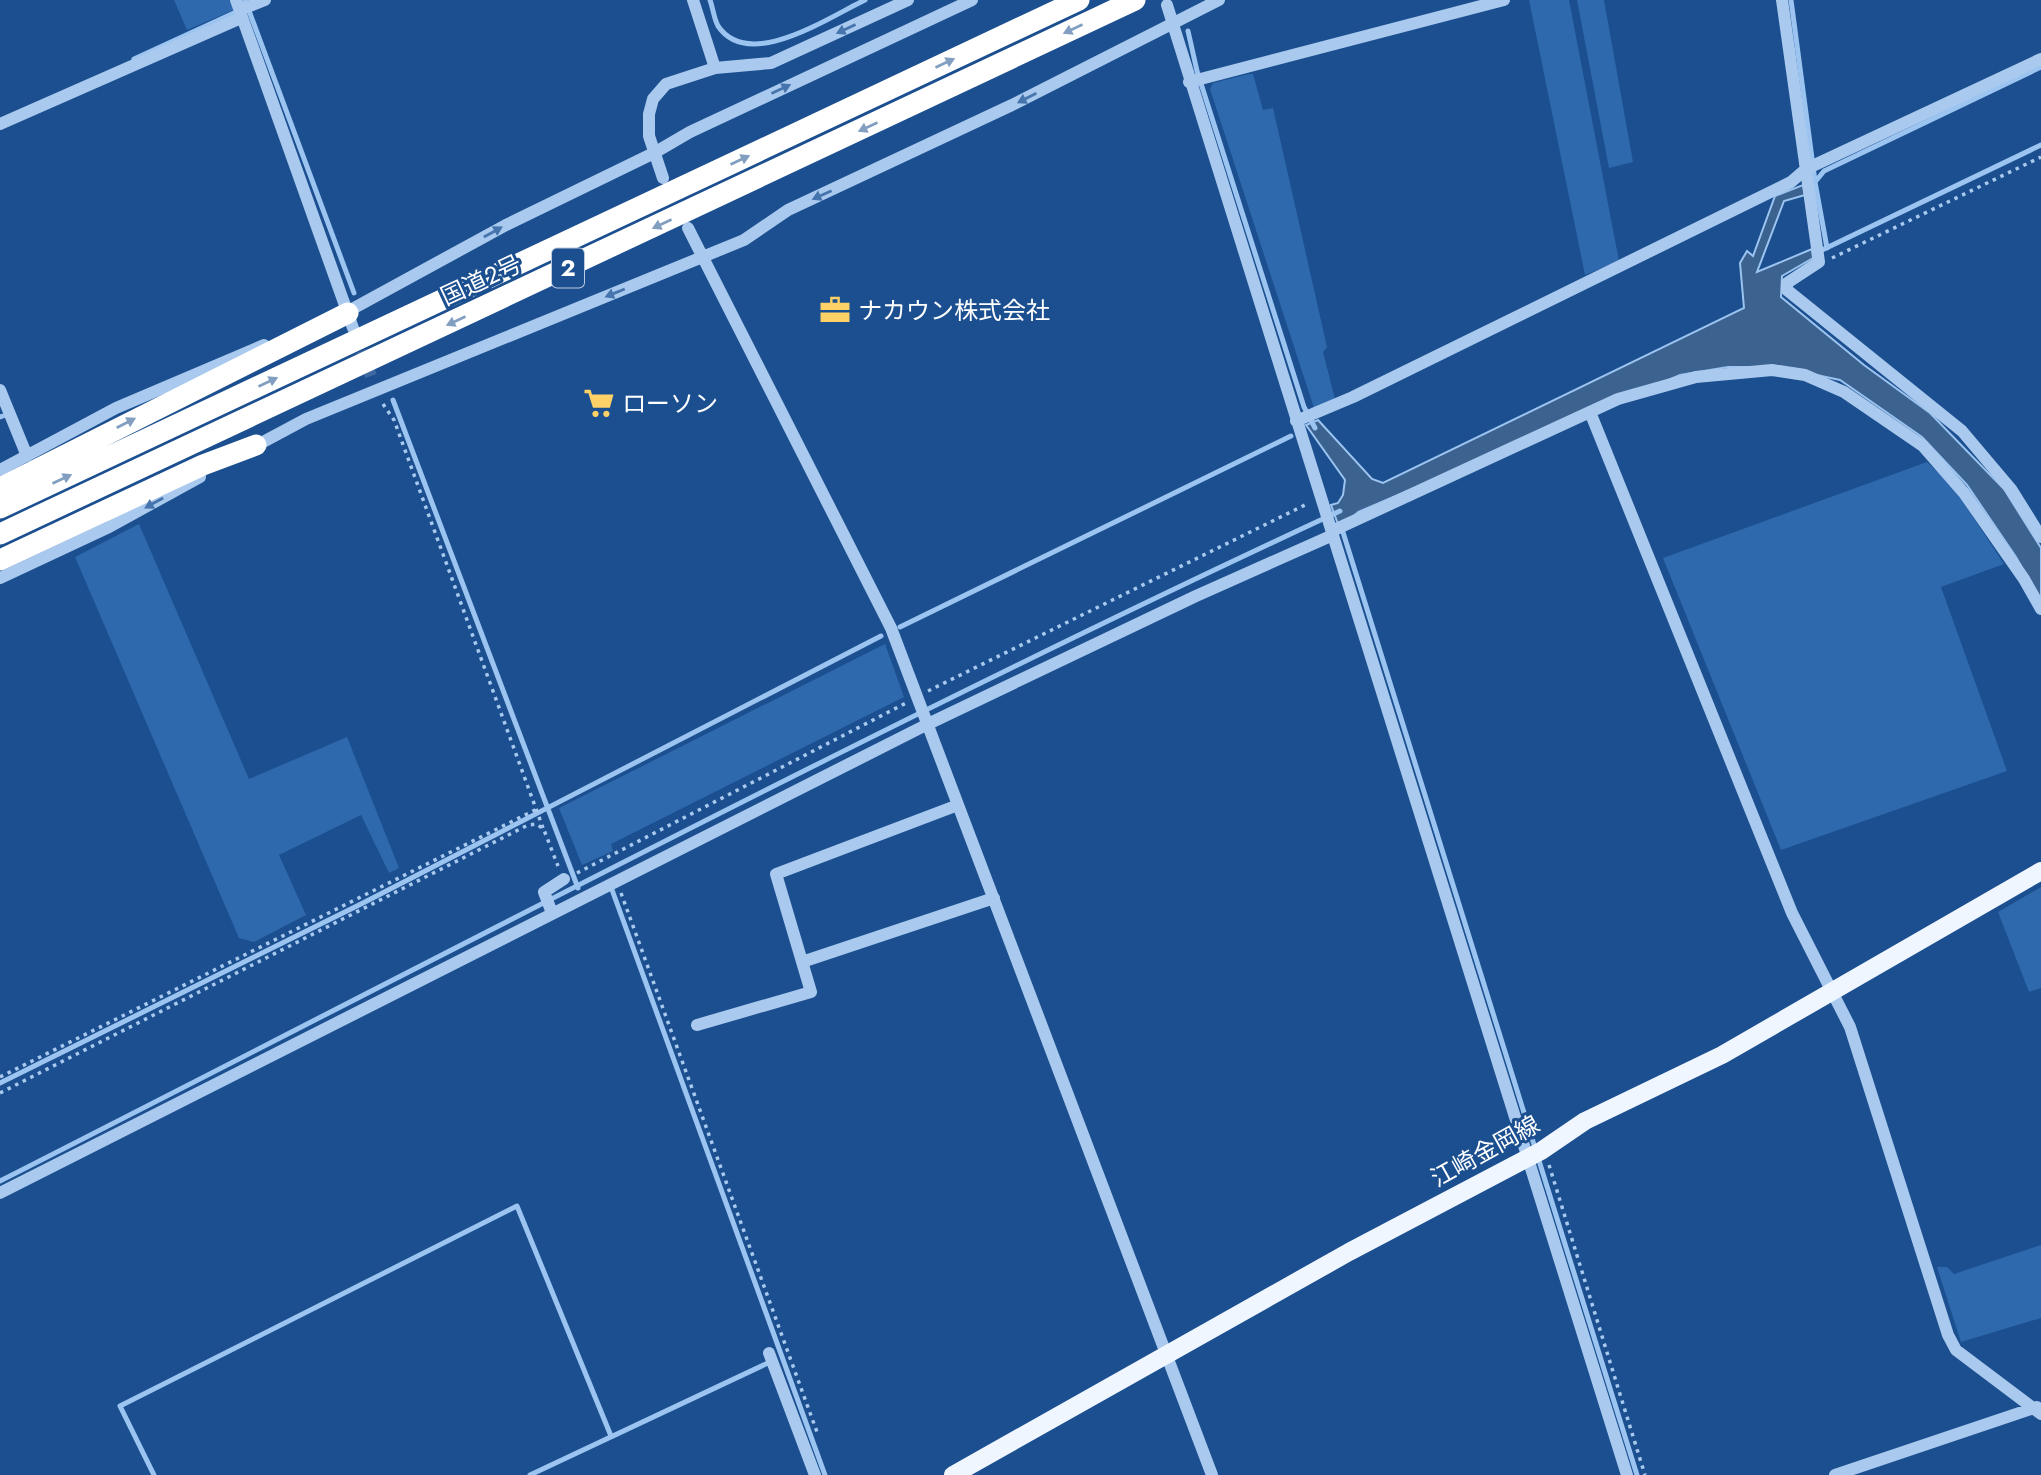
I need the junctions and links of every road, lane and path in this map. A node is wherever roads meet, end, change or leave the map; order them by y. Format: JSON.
{"nodes":[{"id":1,"x":693,"y":0,"type":"edge"},
{"id":2,"x":908,"y":0,"type":"edge"},
{"id":3,"x":972,"y":0,"type":"edge"},
{"id":4,"x":1079,"y":0,"type":"edge"},
{"id":5,"x":1135,"y":0,"type":"edge"},
{"id":6,"x":1219,"y":0,"type":"edge"},
{"id":7,"x":1504,"y":0,"type":"edge"},
{"id":8,"x":1782,"y":0,"type":"edge"},
{"id":9,"x":1167,"y":5,"type":"dead end"},
{"id":10,"x":246,"y":7,"type":"edge"},
{"id":11,"x":1173,"y":24,"type":"junction"},
{"id":12,"x":2041,"y":59,"type":"edge"},
{"id":13,"x":715,"y":68,"type":"junction"},
{"id":14,"x":1196,"y":81,"type":"junction"},
{"id":15,"x":0,"y":124,"type":"edge"},
{"id":16,"x":654,"y":153,"type":"junction"},
{"id":17,"x":2041,"y":157,"type":"edge"},
{"id":18,"x":1811,"y":166,"type":"junction"},
{"id":19,"x":663,"y":178,"type":"dead end"},
{"id":20,"x":688,"y":228,"type":"dead end"},
{"id":21,"x":1818,"y":255,"type":"junction"},
{"id":22,"x":701,"y":258,"type":"junction"},
{"id":23,"x":350,"y":320,"type":"junction"},
{"id":24,"x":371,"y":376,"type":"tunnel mouth"},
{"id":25,"x":376,"y":389,"type":"junction"},
{"id":26,"x":0,"y":390,"type":"edge"},
{"id":27,"x":1590,"y":412,"type":"junction"},
{"id":28,"x":1299,"y":419,"type":"junction"},
{"id":29,"x":256,"y":446,"type":"junction"},
{"id":30,"x":27,"y":456,"type":"junction"},
{"id":31,"x":0,"y":470,"type":"edge"},
{"id":32,"x":0,"y":488,"type":"edge"},
{"id":33,"x":1324,"y":504,"type":"junction"},
{"id":34,"x":0,"y":508,"type":"edge"},
{"id":35,"x":1336,"y":529,"type":"junction"},
{"id":36,"x":0,"y":534,"type":"edge"},
{"id":37,"x":2041,"y":537,"type":"edge"},
{"id":38,"x":0,"y":560,"type":"edge"},
{"id":39,"x":0,"y":578,"type":"edge"},
{"id":40,"x":2041,"y":609,"type":"edge"},
{"id":41,"x":918,"y":699,"type":"junction"},
{"id":42,"x":927,"y":723,"type":"junction"},
{"id":43,"x":958,"y":805,"type":"junction"},
{"id":44,"x":538,"y":812,"type":"junction"},
{"id":45,"x":544,"y":830,"type":"junction"},
{"id":46,"x":2041,"y":871,"type":"edge"},
{"id":47,"x":577,"y":873,"type":"dead end"},
{"id":48,"x":564,"y":879,"type":"joint"},
{"id":49,"x":613,"y":885,"type":"junction"},
{"id":50,"x":994,"y":898,"type":"junction"},
{"id":51,"x":549,"y":906,"type":"junction"},
{"id":52,"x":802,"y":962,"type":"junction"},
{"id":53,"x":1832,"y":992,"type":"junction"},
{"id":54,"x":696,"y":1025,"type":"dead end"},
{"id":55,"x":0,"y":1077,"type":"edge"},
{"id":56,"x":0,"y":1093,"type":"edge"},
{"id":57,"x":1537,"y":1153,"type":"junction"},
{"id":58,"x":0,"y":1193,"type":"edge"},
{"id":59,"x":769,"y":1353,"type":"dead end"},
{"id":60,"x":1167,"y":1353,"type":"junction"},
{"id":61,"x":2038,"y":1409,"type":"edge"},
{"id":62,"x":818,"y":1436,"type":"dead end"},
{"id":63,"x":815,"y":1475,"type":"edge"},
{"id":64,"x":953,"y":1475,"type":"edge"},
{"id":65,"x":1212,"y":1475,"type":"edge"},
{"id":66,"x":1627,"y":1475,"type":"edge"},
{"id":67,"x":1645,"y":1475,"type":"edge"},
{"id":68,"x":1835,"y":1475,"type":"edge"}],
"edges":[{"from":1,"to":13,"type":"street"},
{"from":2,"to":13,"type":"street","one_way":true},
{"from":16,"to":3,"type":"street","one_way":true},
{"from":34,"to":4,"type":"highway","name":"国道2号","number":"2","one_way":true},
{"from":5,"to":36,"type":"highway","name":"国道2号","number":"2","one_way":true},
{"from":6,"to":11,"type":"street"},
{"from":7,"to":14,"type":"street"},
{"from":8,"to":18,"type":"street"},
{"from":9,"to":11,"type":"street"},
{"from":10,"to":15,"type":"street"},
{"from":10,"to":23,"type":"street"},
{"from":11,"to":14,"type":"street"},
{"from":11,"to":22,"type":"street","one_way":true},
{"from":12,"to":18,"type":"street"},
{"from":13,"to":16,"type":"street"},
{"from":14,"to":28,"type":"street"},
{"from":16,"to":19,"type":"street"},
{"from":23,"to":16,"type":"street","one_way":true},
{"from":17,"to":21,"type":"path"},
{"from":18,"to":21,"type":"street"},
{"from":18,"to":28,"type":"street"},
{"from":20,"to":22,"type":"street"},
{"from":21,"to":37,"type":"street"},
{"from":22,"to":25,"type":"street","one_way":true},
{"from":22,"to":41,"type":"street"},
{"from":23,"to":30,"type":"street"},
{"from":32,"to":23,"type":"highway","one_way":true},
{"from":24,"to":25,"type":"street"},
{"from":25,"to":29,"type":"street"},
{"from":25,"to":44,"type":"path"},
{"from":26,"to":30,"type":"street"},
{"from":27,"to":35,"type":"street"},
{"from":27,"to":40,"type":"street"},
{"from":27,"to":53,"type":"street"},
{"from":28,"to":33,"type":"street"},
{"from":29,"to":38,"type":"highway"},
{"from":29,"to":39,"type":"street","one_way":true},
{"from":30,"to":31,"type":"street"},
{"from":33,"to":35,"type":"street"},
{"from":33,"to":41,"type":"path"},
{"from":35,"to":42,"type":"street"},
{"from":35,"to":57,"type":"street"},
{"from":41,"to":42,"type":"street"},
{"from":41,"to":47,"type":"path"},
{"from":42,"to":43,"type":"street"},
{"from":42,"to":49,"type":"street"},
{"from":43,"to":50,"type":"street"},
{"from":43,"to":52,"type":"street"},
{"from":44,"to":45,"type":"path"},
{"from":44,"to":55,"type":"path"},
{"from":45,"to":48,"type":"path"},
{"from":45,"to":56,"type":"path"},
{"from":46,"to":53,"type":"main road","name":"江崎金岡線"},
{"from":48,"to":51,"type":"street"},
{"from":49,"to":51,"type":"street"},
{"from":49,"to":62,"type":"path"},
{"from":50,"to":52,"type":"street"},
{"from":50,"to":60,"type":"street"},
{"from":51,"to":58,"type":"street"},
{"from":52,"to":54,"type":"street"},
{"from":53,"to":57,"type":"main road","name":"江崎金岡線"},
{"from":53,"to":61,"type":"street"},
{"from":57,"to":60,"type":"main road","name":"江崎金岡線"},
{"from":57,"to":66,"type":"street"},
{"from":57,"to":67,"type":"path"},
{"from":59,"to":63,"type":"street"},
{"from":60,"to":64,"type":"main road","name":"江崎金岡線"},
{"from":60,"to":65,"type":"street"},
{"from":61,"to":68,"type":"street"}]}
